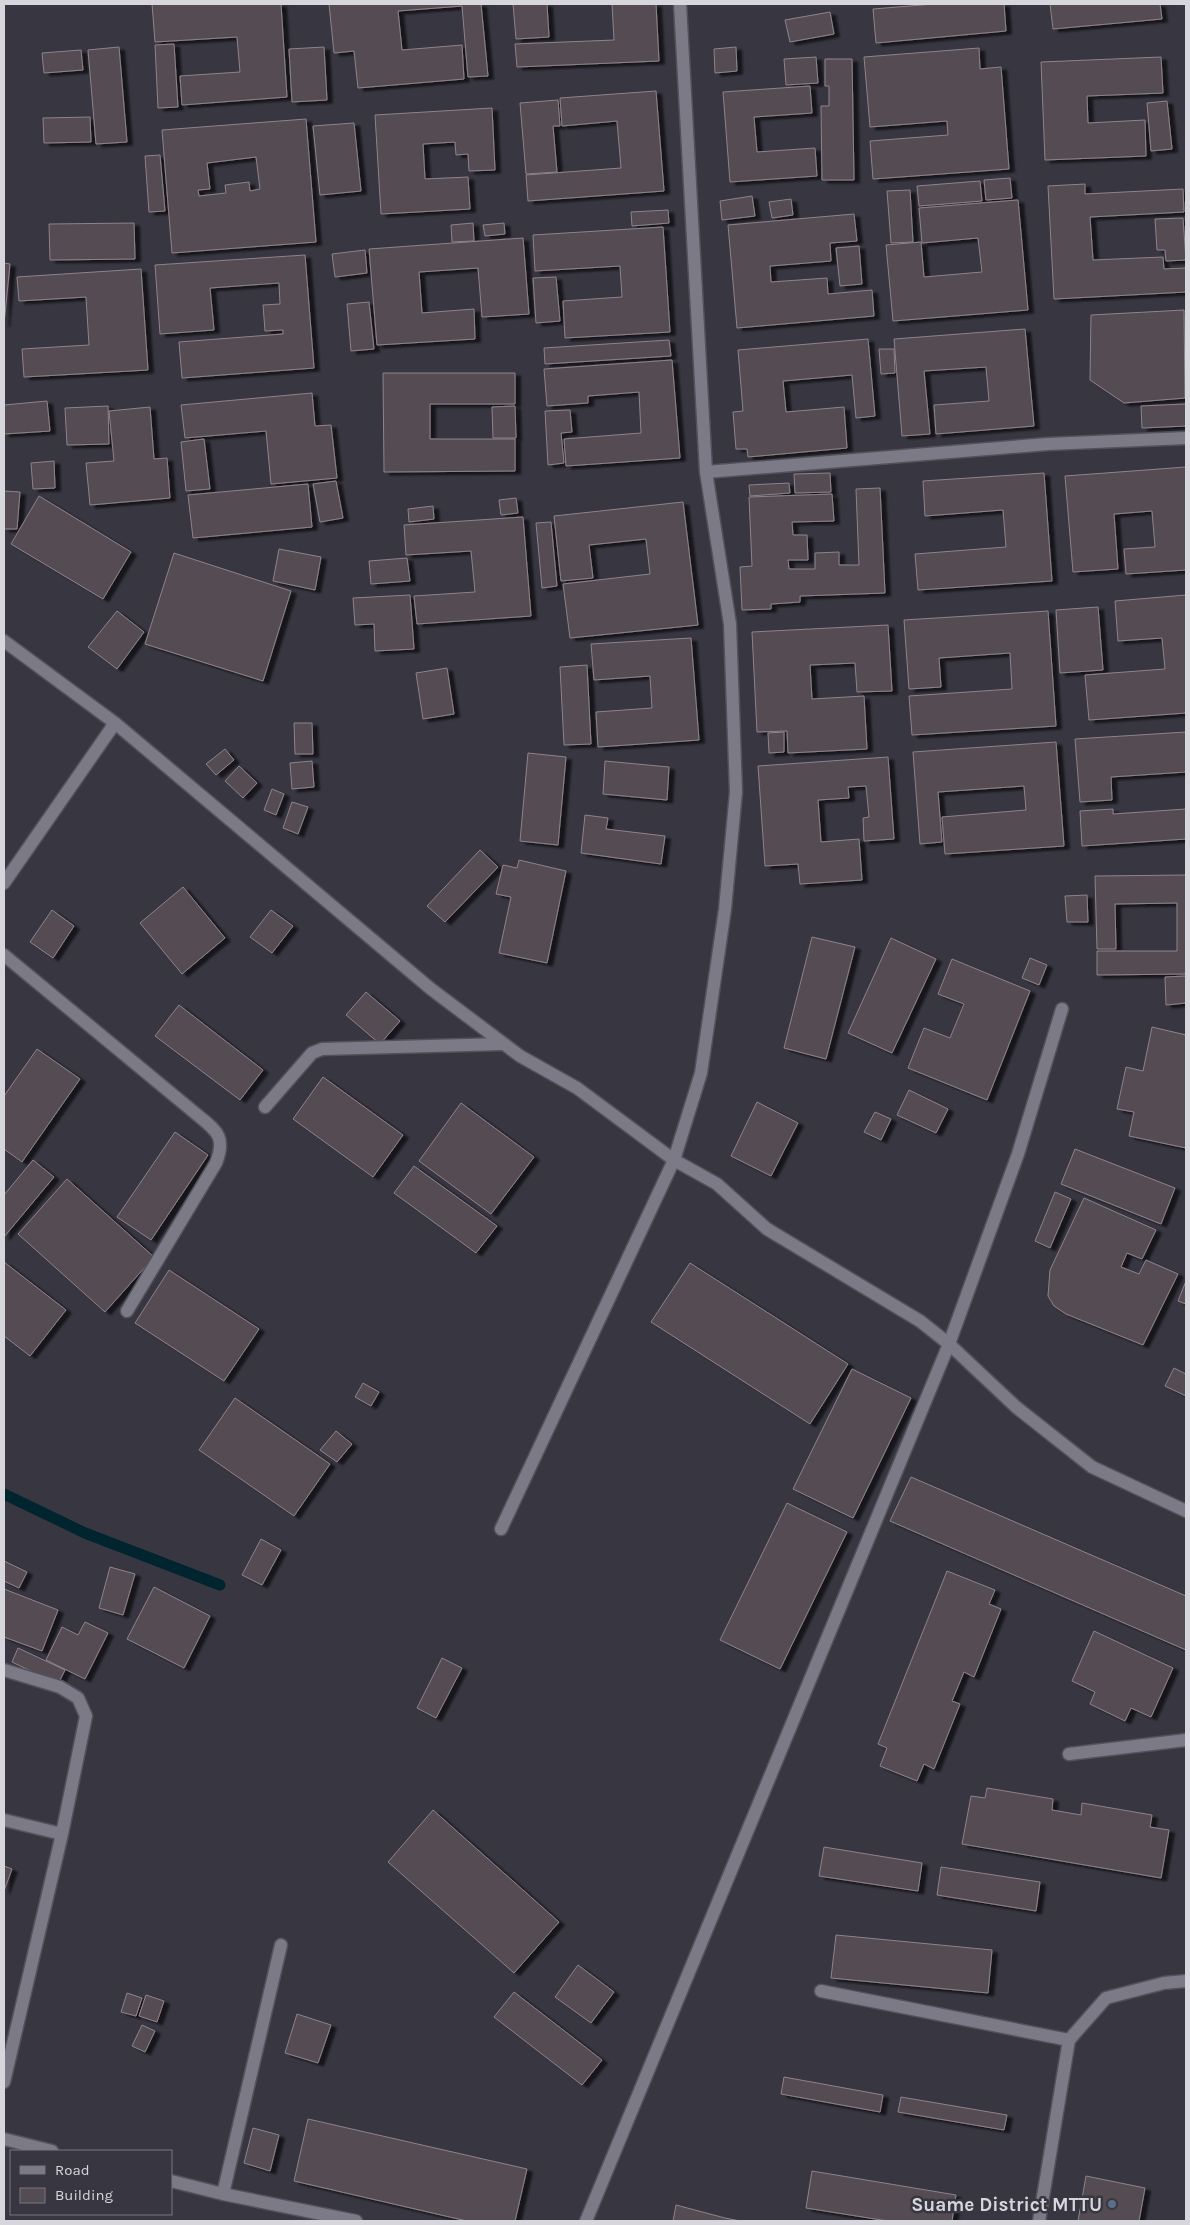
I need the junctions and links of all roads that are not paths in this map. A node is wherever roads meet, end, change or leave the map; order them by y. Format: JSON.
{"nodes":[{"id":1,"x":680,"y":4,"type":"edge"},
{"id":2,"x":1186,"y":438,"type":"edge"},
{"id":3,"x":706,"y":472,"type":"junction"},
{"id":4,"x":4,"y":641,"type":"edge"},
{"id":5,"x":115,"y":723,"type":"junction"},
{"id":6,"x":4,"y":883,"type":"edge"},
{"id":7,"x":4,"y":955,"type":"edge"},
{"id":8,"x":1062,"y":1009,"type":"dead end"},
{"id":9,"x":503,"y":1044,"type":"junction"},
{"id":10,"x":265,"y":1107,"type":"dead end"},
{"id":11,"x":674,"y":1160,"type":"junction"},
{"id":12,"x":127,"y":1311,"type":"dead end"},
{"id":13,"x":949,"y":1344,"type":"junction"},
{"id":14,"x":1186,"y":1511,"type":"edge"},
{"id":15,"x":500,"y":1529,"type":"dead end"},
{"id":16,"x":4,"y":1670,"type":"edge"},
{"id":17,"x":1186,"y":1740,"type":"edge"},
{"id":18,"x":1069,"y":1754,"type":"dead end"},
{"id":19,"x":4,"y":1820,"type":"edge"},
{"id":20,"x":62,"y":1834,"type":"junction"},
{"id":21,"x":281,"y":1945,"type":"dead end"},
{"id":22,"x":1186,"y":1982,"type":"edge"},
{"id":23,"x":821,"y":1991,"type":"dead end"},
{"id":24,"x":1069,"y":2040,"type":"junction"},
{"id":25,"x":4,"y":2082,"type":"edge"},
{"id":26,"x":4,"y":2139,"type":"edge"},
{"id":27,"x":48,"y":2150,"type":"edge"},
{"id":28,"x":172,"y":2181,"type":"edge"},
{"id":29,"x":223,"y":2194,"type":"junction"},
{"id":30,"x":347,"y":2220,"type":"edge"},
{"id":31,"x":586,"y":2221,"type":"edge"},
{"id":32,"x":1039,"y":2221,"type":"edge"}],
"edges":[{"from":1,"to":3,"type":"street"},
{"from":2,"to":3,"type":"street"},
{"from":3,"to":11,"type":"street"},
{"from":4,"to":5,"type":"street"},
{"from":5,"to":6,"type":"street"},
{"from":5,"to":9,"type":"street"},
{"from":7,"to":12,"type":"street"},
{"from":8,"to":13,"type":"street"},
{"from":9,"to":10,"type":"street"},
{"from":9,"to":11,"type":"street"},
{"from":11,"to":13,"type":"street"},
{"from":11,"to":15,"type":"street"},
{"from":13,"to":14,"type":"street"},
{"from":13,"to":31,"type":"street"},
{"from":16,"to":20,"type":"street"},
{"from":17,"to":18,"type":"street"},
{"from":19,"to":20,"type":"street"},
{"from":20,"to":25,"type":"street"},
{"from":21,"to":29,"type":"street"},
{"from":22,"to":24,"type":"street"},
{"from":23,"to":24,"type":"street"},
{"from":24,"to":32,"type":"street"},
{"from":26,"to":27,"type":"street"},
{"from":28,"to":29,"type":"street"},
{"from":29,"to":30,"type":"street"}]}
